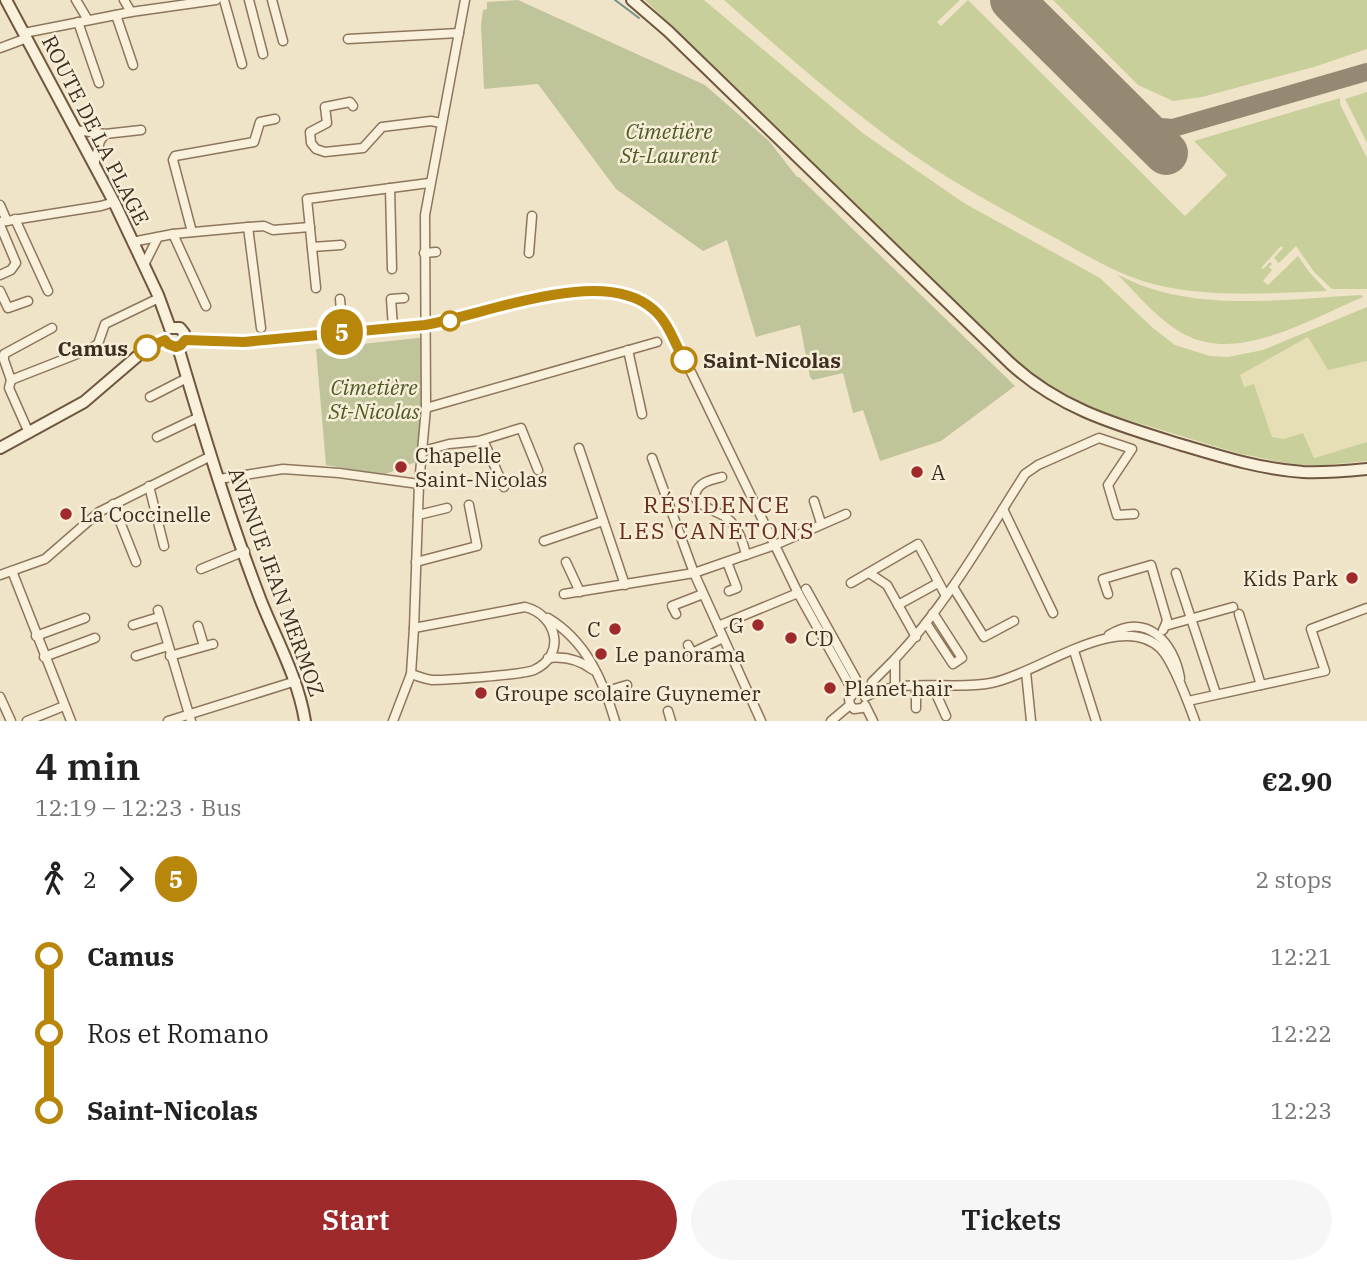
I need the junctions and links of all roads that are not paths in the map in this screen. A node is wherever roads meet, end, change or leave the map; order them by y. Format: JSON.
{"nodes":[{"id":1,"x":76,"y":0,"type":"edge"},
{"id":2,"x":124,"y":0,"type":"edge"},
{"id":3,"x":216,"y":0,"type":"edge"},
{"id":4,"x":225,"y":0,"type":"edge"},
{"id":5,"x":249,"y":0,"type":"edge"},
{"id":6,"x":272,"y":0,"type":"edge"},
{"id":7,"x":466,"y":0,"type":"edge"},
{"id":8,"x":632,"y":0,"type":"edge"},
{"id":9,"x":201,"y":1,"type":"edge"},
{"id":10,"x":5,"y":6,"type":"edge"},
{"id":11,"x":131,"y":12,"type":"junction"},
{"id":12,"x":116,"y":15,"type":"junction"},
{"id":13,"x":88,"y":20,"type":"junction"},
{"id":14,"x":78,"y":22,"type":"junction"},
{"id":15,"x":26,"y":35,"type":"junction"},
{"id":16,"x":459,"y":35,"type":"junction"},
{"id":17,"x":348,"y":38,"type":"dead end"},
{"id":18,"x":283,"y":41,"type":"dead end"},
{"id":19,"x":387,"y":42,"type":"dead end"},
{"id":20,"x":0,"y":48,"type":"edge"},
{"id":21,"x":263,"y":54,"type":"dead end"},
{"id":22,"x":242,"y":64,"type":"dead end"},
{"id":23,"x":133,"y":65,"type":"dead end"},
{"id":24,"x":99,"y":83,"type":"dead end"},
{"id":25,"x":354,"y":106,"type":"dead end"},
{"id":26,"x":275,"y":119,"type":"dead end"},
{"id":27,"x":441,"y":123,"type":"junction"},
{"id":28,"x":75,"y":130,"type":"junction"},
{"id":29,"x":141,"y":130,"type":"dead end"},
{"id":30,"x":105,"y":134,"type":"junction"},
{"id":31,"x":94,"y":165,"type":"junction"},
{"id":32,"x":429,"y":183,"type":"junction"},
{"id":33,"x":390,"y":188,"type":"junction"},
{"id":34,"x":114,"y":202,"type":"junction"},
{"id":35,"x":0,"y":205,"type":"edge"},
{"id":36,"x":532,"y":216,"type":"dead end"},
{"id":37,"x":5,"y":222,"type":"edge"},
{"id":38,"x":248,"y":227,"type":"junction"},
{"id":39,"x":310,"y":227,"type":"junction"},
{"id":40,"x":192,"y":232,"type":"junction"},
{"id":41,"x":173,"y":234,"type":"junction"},
{"id":42,"x":158,"y":237,"type":"junction"},
{"id":43,"x":132,"y":242,"type":"junction"},
{"id":44,"x":341,"y":245,"type":"dead end"},
{"id":45,"x":312,"y":247,"type":"junction"},
{"id":46,"x":436,"y":252,"type":"dead end"},
{"id":47,"x":424,"y":253,"type":"junction"},
{"id":48,"x":529,"y":253,"type":"dead end"},
{"id":49,"x":144,"y":265,"type":"junction"},
{"id":50,"x":392,"y":269,"type":"dead end"},
{"id":51,"x":0,"y":275,"type":"edge"},
{"id":52,"x":316,"y":288,"type":"dead end"},
{"id":53,"x":0,"y":291,"type":"edge"},
{"id":54,"x":48,"y":292,"type":"dead end"},
{"id":55,"x":159,"y":298,"type":"junction"},
{"id":56,"x":404,"y":298,"type":"dead end"},
{"id":57,"x":340,"y":299,"type":"dead end"},
{"id":58,"x":28,"y":300,"type":"dead end"},
{"id":59,"x":206,"y":306,"type":"dead end"},
{"id":60,"x":425,"y":325,"type":"junction"},
{"id":61,"x":393,"y":327,"type":"junction"},
{"id":62,"x":52,"y":328,"type":"dead end"},
{"id":63,"x":170,"y":328,"type":"junction"},
{"id":64,"x":261,"y":328,"type":"dead end"},
{"id":65,"x":343,"y":332,"type":"junction"},
{"id":66,"x":165,"y":340,"type":"junction"},
{"id":67,"x":657,"y":342,"type":"dead end"},
{"id":68,"x":182,"y":343,"type":"junction"},
{"id":69,"x":628,"y":350,"type":"junction"},
{"id":70,"x":187,"y":377,"type":"junction"},
{"id":71,"x":11,"y":380,"type":"junction"},
{"id":72,"x":150,"y":397,"type":"dead end"},
{"id":73,"x":426,"y":408,"type":"junction"},
{"id":74,"x":642,"y":414,"type":"dead end"},
{"id":75,"x":199,"y":417,"type":"junction"},
{"id":76,"x":29,"y":433,"type":"junction"},
{"id":77,"x":157,"y":437,"type":"dead end"},
{"id":78,"x":481,"y":440,"type":"junction"},
{"id":79,"x":0,"y":448,"type":"edge"},
{"id":80,"x":579,"y":448,"type":"dead end"},
{"id":81,"x":422,"y":451,"type":"junction"},
{"id":82,"x":484,"y":452,"type":"dead end"},
{"id":83,"x":211,"y":456,"type":"junction"},
{"id":84,"x":652,"y":458,"type":"dead end"},
{"id":85,"x":1367,"y":469,"type":"edge"},
{"id":86,"x":538,"y":470,"type":"dead end"},
{"id":87,"x":722,"y":477,"type":"dead end"},
{"id":88,"x":219,"y":479,"type":"junction"},
{"id":89,"x":419,"y":484,"type":"junction"},
{"id":90,"x":149,"y":486,"type":"junction"},
{"id":91,"x":504,"y":486,"type":"dead end"},
{"id":92,"x":814,"y":501,"type":"dead end"},
{"id":93,"x":113,"y":504,"type":"junction"},
{"id":94,"x":469,"y":505,"type":"dead end"},
{"id":95,"x":447,"y":508,"type":"dead end"},
{"id":96,"x":1003,"y":509,"type":"junction"},
{"id":97,"x":846,"y":514,"type":"dead end"},
{"id":98,"x":1134,"y":514,"type":"dead end"},
{"id":99,"x":418,"y":515,"type":"junction"},
{"id":100,"x":603,"y":521,"type":"junction"},
{"id":101,"x":821,"y":523,"type":"junction"},
{"id":102,"x":544,"y":541,"type":"dead end"},
{"id":103,"x":775,"y":545,"type":"junction"},
{"id":104,"x":164,"y":546,"type":"dead end"},
{"id":105,"x":245,"y":551,"type":"junction"},
{"id":106,"x":746,"y":555,"type":"junction"},
{"id":107,"x":136,"y":562,"type":"dead end"},
{"id":108,"x":416,"y":562,"type":"junction"},
{"id":109,"x":566,"y":562,"type":"dead end"},
{"id":110,"x":726,"y":562,"type":"junction"},
{"id":111,"x":201,"y":569,"type":"dead end"},
{"id":112,"x":12,"y":571,"type":"junction"},
{"id":113,"x":694,"y":573,"type":"junction"},
{"id":114,"x":869,"y":573,"type":"junction"},
{"id":115,"x":1176,"y":573,"type":"dead end"},
{"id":116,"x":0,"y":575,"type":"edge"},
{"id":117,"x":851,"y":583,"type":"dead end"},
{"id":118,"x":938,"y":583,"type":"junction"},
{"id":119,"x":625,"y":585,"type":"junction"},
{"id":120,"x":953,"y":587,"type":"junction"},
{"id":121,"x":729,"y":591,"type":"dead end"},
{"id":122,"x":802,"y":591,"type":"junction"},
{"id":123,"x":580,"y":592,"type":"junction"},
{"id":124,"x":564,"y":594,"type":"dead end"},
{"id":125,"x":703,"y":594,"type":"junction"},
{"id":126,"x":1108,"y":594,"type":"dead end"},
{"id":127,"x":946,"y":596,"type":"junction"},
{"id":128,"x":898,"y":605,"type":"junction"},
{"id":129,"x":1367,"y":608,"type":"edge"},
{"id":130,"x":540,"y":613,"type":"junction"},
{"id":131,"x":933,"y":613,"type":"junction"},
{"id":132,"x":1054,"y":613,"type":"dead end"},
{"id":133,"x":676,"y":614,"type":"dead end"},
{"id":134,"x":85,"y":618,"type":"dead end"},
{"id":135,"x":1191,"y":619,"type":"junction"},
{"id":136,"x":1014,"y":621,"type":"dead end"},
{"id":137,"x":926,"y":623,"type":"junction"},
{"id":138,"x":133,"y":625,"type":"dead end"},
{"id":139,"x":198,"y":626,"type":"dead end"},
{"id":140,"x":718,"y":626,"type":"junction"},
{"id":141,"x":1165,"y":626,"type":"junction"},
{"id":142,"x":414,"y":628,"type":"junction"},
{"id":143,"x":832,"y":635,"type":"junction"},
{"id":144,"x":1159,"y":635,"type":"junction"},
{"id":145,"x":36,"y":636,"type":"junction"},
{"id":146,"x":916,"y":637,"type":"junction"},
{"id":147,"x":95,"y":638,"type":"dead end"},
{"id":148,"x":723,"y":638,"type":"junction"},
{"id":149,"x":1104,"y":638,"type":"junction"},
{"id":150,"x":823,"y":640,"type":"junction"},
{"id":151,"x":688,"y":645,"type":"dead end"},
{"id":152,"x":168,"y":646,"type":"junction"},
{"id":153,"x":1074,"y":651,"type":"junction"},
{"id":154,"x":136,"y":656,"type":"dead end"},
{"id":155,"x":170,"y":656,"type":"junction"},
{"id":156,"x":44,"y":657,"type":"junction"},
{"id":157,"x":548,"y":658,"type":"junction"},
{"id":158,"x":895,"y":659,"type":"junction"},
{"id":159,"x":1026,"y":672,"type":"junction"},
{"id":160,"x":411,"y":674,"type":"junction"},
{"id":161,"x":600,"y":677,"type":"junction"},
{"id":162,"x":856,"y":679,"type":"dead end"},
{"id":163,"x":296,"y":681,"type":"junction"},
{"id":164,"x":872,"y":682,"type":"dead end"},
{"id":165,"x":627,"y":685,"type":"dead end"},
{"id":166,"x":895,"y":685,"type":"junction"},
{"id":167,"x":1182,"y":685,"type":"junction"},
{"id":168,"x":1261,"y":685,"type":"junction"},
{"id":169,"x":916,"y":686,"type":"junction"},
{"id":170,"x":933,"y":687,"type":"junction"},
{"id":171,"x":607,"y":691,"type":"junction"},
{"id":172,"x":854,"y":693,"type":"junction"},
{"id":173,"x":1216,"y":694,"type":"junction"},
{"id":174,"x":0,"y":697,"type":"edge"},
{"id":175,"x":1188,"y":701,"type":"junction"},
{"id":176,"x":864,"y":703,"type":"junction"},
{"id":177,"x":850,"y":705,"type":"junction"},
{"id":178,"x":64,"y":706,"type":"junction"},
{"id":179,"x":916,"y":708,"type":"dead end"},
{"id":180,"x":668,"y":711,"type":"dead end"},
{"id":181,"x":946,"y":716,"type":"dead end"},
{"id":182,"x":190,"y":718,"type":"edge"},
{"id":183,"x":11,"y":721,"type":"edge"},
{"id":184,"x":27,"y":721,"type":"edge"},
{"id":185,"x":71,"y":721,"type":"edge"},
{"id":186,"x":168,"y":721,"type":"edge"},
{"id":187,"x":305,"y":721,"type":"edge"},
{"id":188,"x":393,"y":721,"type":"edge"},
{"id":189,"x":615,"y":721,"type":"edge"},
{"id":190,"x":671,"y":721,"type":"edge"},
{"id":191,"x":761,"y":721,"type":"edge"},
{"id":192,"x":831,"y":721,"type":"edge"},
{"id":193,"x":864,"y":721,"type":"edge"},
{"id":194,"x":873,"y":721,"type":"edge"},
{"id":195,"x":1031,"y":721,"type":"edge"},
{"id":196,"x":1096,"y":721,"type":"edge"},
{"id":197,"x":1195,"y":721,"type":"edge"}],
"edges":[{"from":1,"to":13,"type":"street"},
{"from":2,"to":11,"type":"street"},
{"from":3,"to":9,"type":"street"},
{"from":4,"to":22,"type":"street"},
{"from":5,"to":21,"type":"street"},
{"from":6,"to":18,"type":"street"},
{"from":7,"to":16,"type":"street"},
{"from":8,"to":85,"type":"street"},
{"from":9,"to":11,"type":"street"},
{"from":10,"to":15,"type":"street","name":"ROUTE DE LA PLAGE"},
{"from":11,"to":12,"type":"street"},
{"from":12,"to":13,"type":"street"},
{"from":12,"to":23,"type":"street"},
{"from":13,"to":14,"type":"street"},
{"from":14,"to":15,"type":"street"},
{"from":14,"to":24,"type":"street"},
{"from":15,"to":20,"type":"street"},
{"from":15,"to":28,"type":"street","name":"ROUTE DE LA PLAGE"},
{"from":16,"to":17,"type":"street"},
{"from":16,"to":19,"type":"street"},
{"from":16,"to":27,"type":"street"},
{"from":25,"to":27,"type":"street"},
{"from":26,"to":40,"type":"street"},
{"from":27,"to":32,"type":"street"},
{"from":28,"to":30,"type":"street"},
{"from":28,"to":31,"type":"street","name":"ROUTE DE LA PLAGE"},
{"from":29,"to":30,"type":"street"},
{"from":30,"to":31,"type":"street"},
{"from":31,"to":34,"type":"street","name":"ROUTE DE LA PLAGE"},
{"from":32,"to":33,"type":"street"},
{"from":32,"to":47,"type":"street"},
{"from":33,"to":39,"type":"street"},
{"from":33,"to":50,"type":"street"},
{"from":34,"to":37,"type":"street"},
{"from":34,"to":43,"type":"street","name":"ROUTE DE LA PLAGE"},
{"from":35,"to":37,"type":"street"},
{"from":36,"to":48,"type":"street"},
{"from":37,"to":51,"type":"street"},
{"from":37,"to":54,"type":"street"},
{"from":38,"to":39,"type":"street","name":"ROUTE DE LA PLAGE"},
{"from":38,"to":40,"type":"street","name":"ROUTE DE LA PLAGE"},
{"from":38,"to":64,"type":"street"},
{"from":39,"to":45,"type":"street"},
{"from":40,"to":41,"type":"street","name":"ROUTE DE LA PLAGE"},
{"from":41,"to":42,"type":"street","name":"ROUTE DE LA PLAGE"},
{"from":41,"to":59,"type":"street"},
{"from":42,"to":43,"type":"street","name":"ROUTE DE LA PLAGE"},
{"from":42,"to":49,"type":"street"},
{"from":43,"to":49,"type":"street","name":"ROUTE DE LA PLAGE"},
{"from":44,"to":45,"type":"street"},
{"from":45,"to":52,"type":"street"},
{"from":46,"to":47,"type":"street"},
{"from":47,"to":60,"type":"street"},
{"from":49,"to":55,"type":"street","name":"ROUTE DE LA PLAGE"},
{"from":53,"to":58,"type":"street"},
{"from":55,"to":63,"type":"street","name":"ROUTE DE LA PLAGE"},
{"from":55,"to":71,"type":"street"},
{"from":56,"to":61,"type":"street"},
{"from":57,"to":65,"type":"street"},
{"from":60,"to":61,"type":"street"},
{"from":60,"to":73,"type":"street"},
{"from":60,"to":103,"type":"street"},
{"from":61,"to":65,"type":"street"},
{"from":62,"to":71,"type":"street"},
{"from":63,"to":66,"type":"street"},
{"from":63,"to":68,"type":"street"},
{"from":65,"to":68,"type":"street"},
{"from":66,"to":68,"type":"street"},
{"from":66,"to":76,"type":"street"},
{"from":67,"to":69,"type":"street"},
{"from":68,"to":70,"type":"street"},
{"from":69,"to":73,"type":"street"},
{"from":69,"to":74,"type":"street"},
{"from":70,"to":72,"type":"street"},
{"from":70,"to":75,"type":"street"},
{"from":71,"to":76,"type":"street"},
{"from":73,"to":81,"type":"street"},
{"from":75,"to":77,"type":"street"},
{"from":75,"to":83,"type":"street"},
{"from":76,"to":79,"type":"street"},
{"from":78,"to":81,"type":"street"},
{"from":78,"to":82,"type":"street"},
{"from":78,"to":86,"type":"street"},
{"from":78,"to":91,"type":"street"},
{"from":80,"to":100,"type":"street"},
{"from":81,"to":89,"type":"street"},
{"from":83,"to":88,"type":"street","name":"AVENUE JEAN MERMOZ"},
{"from":83,"to":90,"type":"street"},
{"from":84,"to":113,"type":"street"},
{"from":87,"to":106,"type":"street"},
{"from":88,"to":89,"type":"street"},
{"from":88,"to":105,"type":"street","name":"AVENUE JEAN MERMOZ"},
{"from":89,"to":99,"type":"street"},
{"from":90,"to":93,"type":"street"},
{"from":90,"to":104,"type":"street"},
{"from":92,"to":101,"type":"street"},
{"from":93,"to":107,"type":"street"},
{"from":93,"to":112,"type":"street"},
{"from":94,"to":108,"type":"street"},
{"from":95,"to":99,"type":"street"},
{"from":96,"to":98,"type":"street"},
{"from":96,"to":120,"type":"street"},
{"from":96,"to":132,"type":"street"},
{"from":97,"to":101,"type":"street"},
{"from":99,"to":108,"type":"street"},
{"from":100,"to":102,"type":"street"},
{"from":100,"to":119,"type":"street"},
{"from":101,"to":103,"type":"street"},
{"from":103,"to":106,"type":"street"},
{"from":103,"to":122,"type":"street"},
{"from":105,"to":111,"type":"street"},
{"from":105,"to":163,"type":"street","name":"AVENUE JEAN MERMOZ"},
{"from":106,"to":110,"type":"street"},
{"from":108,"to":142,"type":"street"},
{"from":109,"to":123,"type":"street"},
{"from":110,"to":113,"type":"street"},
{"from":110,"to":121,"type":"street"},
{"from":112,"to":116,"type":"street"},
{"from":112,"to":145,"type":"street"},
{"from":113,"to":119,"type":"street"},
{"from":113,"to":125,"type":"street"},
{"from":114,"to":117,"type":"street"},
{"from":114,"to":118,"type":"street"},
{"from":114,"to":128,"type":"street"},
{"from":115,"to":135,"type":"street"},
{"from":118,"to":127,"type":"street"},
{"from":118,"to":128,"type":"street"},
{"from":119,"to":123,"type":"street"},
{"from":120,"to":127,"type":"street"},
{"from":120,"to":136,"type":"street"},
{"from":122,"to":140,"type":"street"},
{"from":122,"to":143,"type":"street"},
{"from":122,"to":150,"type":"street"},
{"from":123,"to":124,"type":"street"},
{"from":125,"to":133,"type":"street"},
{"from":125,"to":140,"type":"street"},
{"from":126,"to":141,"type":"street"},
{"from":127,"to":131,"type":"street"},
{"from":128,"to":146,"type":"street"},
{"from":129,"to":168,"type":"street"},
{"from":130,"to":142,"type":"street"},
{"from":130,"to":157,"type":"street"},
{"from":130,"to":161,"type":"street"},
{"from":131,"to":137,"type":"street"},
{"from":131,"to":137,"type":"street"},
{"from":134,"to":145,"type":"street"},
{"from":135,"to":141,"type":"street"},
{"from":135,"to":168,"type":"street"},
{"from":135,"to":173,"type":"street"},
{"from":137,"to":146,"type":"street"},
{"from":138,"to":152,"type":"street"},
{"from":139,"to":155,"type":"street"},
{"from":140,"to":148,"type":"street"},
{"from":141,"to":144,"type":"street"},
{"from":142,"to":160,"type":"street"},
{"from":143,"to":150,"type":"street"},
{"from":143,"to":162,"type":"street"},
{"from":144,"to":149,"type":"street"},
{"from":144,"to":167,"type":"street"},
{"from":145,"to":156,"type":"street"},
{"from":146,"to":158,"type":"street"},
{"from":147,"to":156,"type":"street"},
{"from":148,"to":151,"type":"street"},
{"from":148,"to":191,"type":"street"},
{"from":149,"to":153,"type":"street"},
{"from":149,"to":167,"type":"street"},
{"from":150,"to":172,"type":"street"},
{"from":152,"to":154,"type":"street"},
{"from":152,"to":155,"type":"street"},
{"from":153,"to":159,"type":"street"},
{"from":153,"to":196,"type":"street"},
{"from":155,"to":182,"type":"street"},
{"from":156,"to":178,"type":"street"},
{"from":157,"to":160,"type":"street"},
{"from":157,"to":161,"type":"street"},
{"from":158,"to":164,"type":"street"},
{"from":158,"to":166,"type":"street"},
{"from":159,"to":170,"type":"street"},
{"from":159,"to":195,"type":"street"},
{"from":160,"to":188,"type":"street"},
{"from":161,"to":171,"type":"street"},
{"from":163,"to":182,"type":"street"},
{"from":163,"to":187,"type":"street","name":"AVENUE JEAN MERMOZ"},
{"from":165,"to":171,"type":"street"},
{"from":166,"to":169,"type":"street"},
{"from":166,"to":176,"type":"street"},
{"from":167,"to":175,"type":"street"},
{"from":168,"to":173,"type":"street"},
{"from":169,"to":170,"type":"street"},
{"from":169,"to":179,"type":"street"},
{"from":170,"to":181,"type":"street"},
{"from":171,"to":189,"type":"street"},
{"from":172,"to":176,"type":"street"},
{"from":172,"to":177,"type":"street"},
{"from":173,"to":175,"type":"street"},
{"from":174,"to":183,"type":"street"},
{"from":175,"to":197,"type":"street"},
{"from":176,"to":177,"type":"street"},
{"from":176,"to":193,"type":"street"},
{"from":176,"to":194,"type":"street"},
{"from":177,"to":192,"type":"street"},
{"from":178,"to":184,"type":"street"},
{"from":178,"to":185,"type":"street"},
{"from":180,"to":190,"type":"street"},
{"from":182,"to":186,"type":"street"}]}
